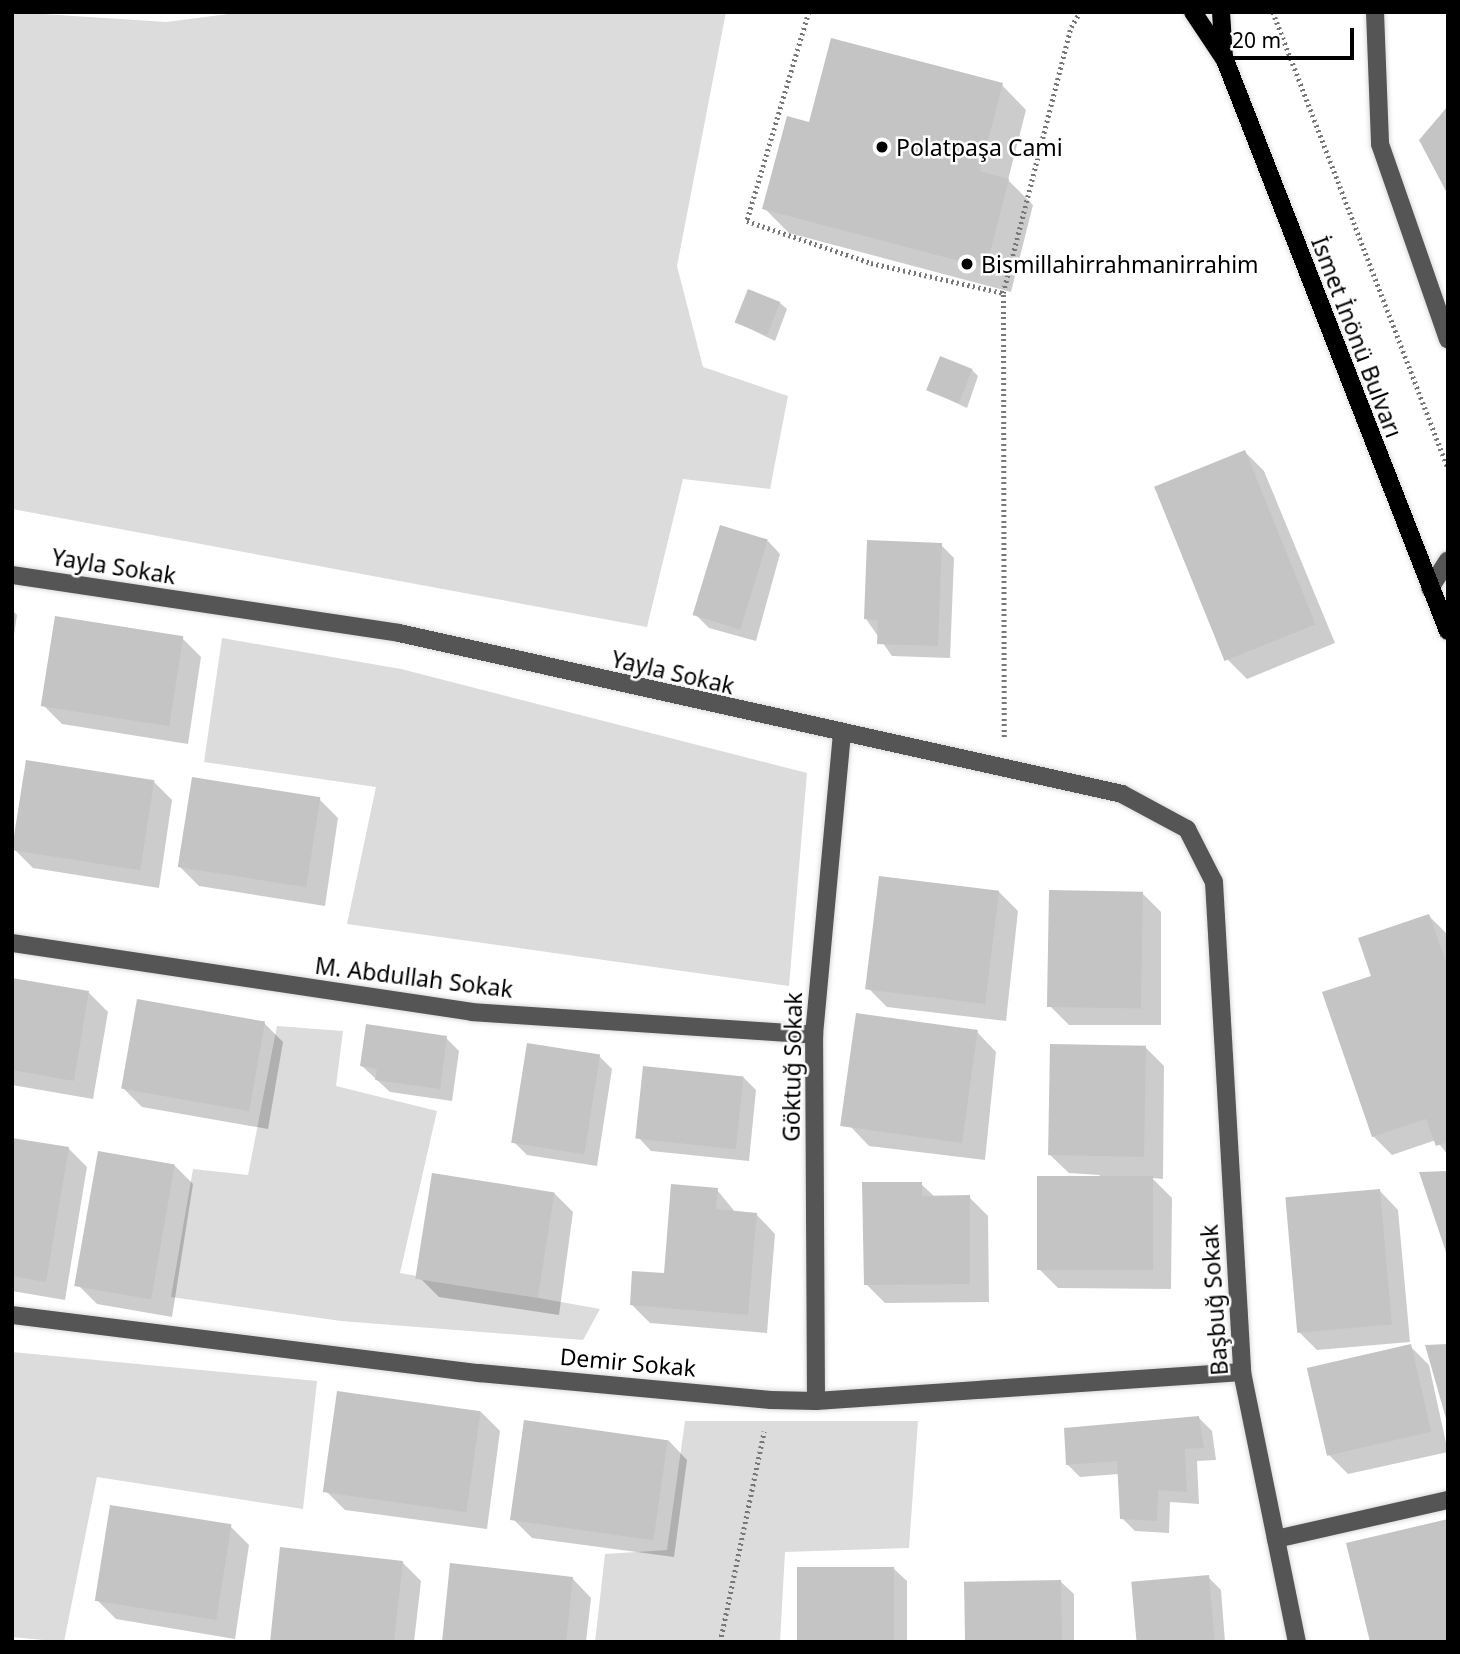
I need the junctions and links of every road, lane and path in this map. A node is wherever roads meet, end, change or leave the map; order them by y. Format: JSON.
{"nodes":[{"id":1,"x":808,"y":12,"type":"edge"},
{"id":2,"x":1080,"y":12,"type":"edge"},
{"id":3,"x":1193,"y":12,"type":"edge"},
{"id":4,"x":1221,"y":12,"type":"edge"},
{"id":5,"x":1273,"y":12,"type":"edge"},
{"id":6,"x":1375,"y":12,"type":"edge"},
{"id":7,"x":1225,"y":60,"type":"junction"},
{"id":8,"x":1439,"y":283,"type":"edge"},
{"id":9,"x":1003,"y":293,"type":"junction"},
{"id":10,"x":1448,"y":339,"type":"edge"},
{"id":11,"x":1448,"y":469,"type":"edge"},
{"id":12,"x":1448,"y":560,"type":"edge"},
{"id":13,"x":12,"y":575,"type":"edge"},
{"id":14,"x":1430,"y":588,"type":"junction"},
{"id":15,"x":1447,"y":629,"type":"edge"},
{"id":16,"x":842,"y":735,"type":"junction"},
{"id":17,"x":1004,"y":769,"type":"junction"},
{"id":18,"x":12,"y":943,"type":"edge"},
{"id":19,"x":1217,"y":950,"type":"joint"},
{"id":20,"x":814,"y":1035,"type":"junction"},
{"id":21,"x":12,"y":1315,"type":"edge"},
{"id":22,"x":1242,"y":1372,"type":"junction"},
{"id":23,"x":771,"y":1400,"type":"junction"},
{"id":24,"x":816,"y":1401,"type":"junction"},
{"id":25,"x":1448,"y":1500,"type":"edge"},
{"id":26,"x":1276,"y":1539,"type":"junction"},
{"id":27,"x":720,"y":1642,"type":"edge"},
{"id":28,"x":1297,"y":1642,"type":"edge"}],
"edges":[{"from":1,"to":9,"type":"path"},
{"from":2,"to":9,"type":"path"},
{"from":3,"to":7,"type":"main road","name":"İsmet İnönü Bulvarı"},
{"from":4,"to":7,"type":"main road","name":"İsmet İnönü Bulvarı"},
{"from":5,"to":11,"type":"path"},
{"from":6,"to":8,"type":"street"},
{"from":7,"to":14,"type":"main road","name":"İsmet İnönü Bulvarı"},
{"from":8,"to":10,"type":"street"},
{"from":9,"to":17,"type":"path"},
{"from":12,"to":14,"type":"street"},
{"from":13,"to":16,"type":"street","name":"Yayla Sokak"},
{"from":14,"to":15,"type":"main road","name":"İsmet İnönü Bulvarı"},
{"from":16,"to":17,"type":"street","name":"Yayla Sokak"},
{"from":16,"to":20,"type":"street","name":"Göktuğ Sokak"},
{"from":17,"to":19,"type":"street","name":"Yayla Sokak"},
{"from":18,"to":20,"type":"street","name":"M. Abdullah Sokak"},
{"from":19,"to":22,"type":"street","name":"Başbuğ Sokak"},
{"from":20,"to":24,"type":"street","name":"Göktuğ Sokak"},
{"from":21,"to":23,"type":"street","name":"Demir Sokak"},
{"from":22,"to":24,"type":"street","name":"Demir Sokak"},
{"from":22,"to":26,"type":"street","name":"Başbuğ Sokak"},
{"from":23,"to":24,"type":"street","name":"Demir Sokak"},
{"from":23,"to":27,"type":"path"},
{"from":25,"to":26,"type":"street"},
{"from":26,"to":28,"type":"street","name":"Başbuğ Sokak"}]}
